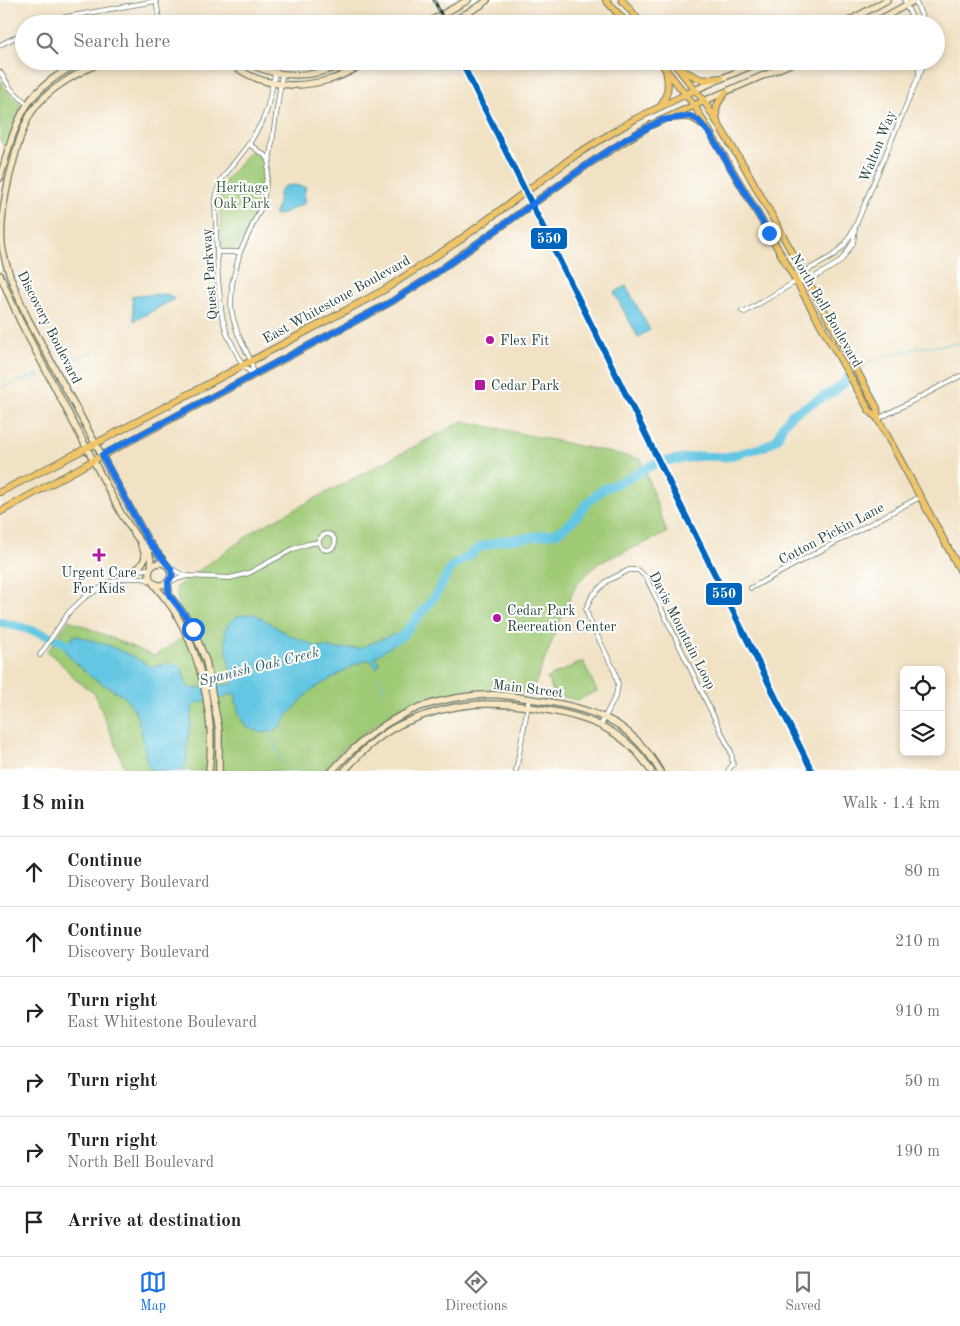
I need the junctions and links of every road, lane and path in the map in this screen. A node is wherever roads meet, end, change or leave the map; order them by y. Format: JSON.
{"nodes":[{"id":1,"x":468,"y":0,"type":"edge"},
{"id":2,"x":487,"y":0,"type":"edge"},
{"id":3,"x":606,"y":0,"type":"edge"},
{"id":4,"x":622,"y":0,"type":"edge"},
{"id":5,"x":887,"y":0,"type":"edge"},
{"id":6,"x":915,"y":0,"type":"edge"},
{"id":7,"x":906,"y":2,"type":"edge"},
{"id":8,"x":479,"y":3,"type":"edge"},
{"id":9,"x":77,"y":15,"type":"edge"},
{"id":10,"x":158,"y":15,"type":"edge"},
{"id":11,"x":441,"y":15,"type":"edge"},
{"id":12,"x":461,"y":15,"type":"edge"},
{"id":13,"x":619,"y":15,"type":"edge"},
{"id":14,"x":634,"y":15,"type":"edge"},
{"id":15,"x":860,"y":15,"type":"edge"},
{"id":16,"x":886,"y":15,"type":"edge"},
{"id":17,"x":911,"y":15,"type":"edge"},
{"id":18,"x":921,"y":15,"type":"edge"},
{"id":19,"x":15,"y":38,"type":"edge"},
{"id":20,"x":0,"y":45,"type":"edge"},
{"id":21,"x":68,"y":70,"type":"edge"},
{"id":22,"x":85,"y":70,"type":"edge"},
{"id":23,"x":240,"y":70,"type":"edge"},
{"id":24,"x":265,"y":70,"type":"edge"},
{"id":25,"x":330,"y":70,"type":"edge"},
{"id":26,"x":352,"y":70,"type":"edge"},
{"id":27,"x":666,"y":70,"type":"edge"},
{"id":28,"x":667,"y":70,"type":"edge"},
{"id":29,"x":679,"y":70,"type":"edge"},
{"id":30,"x":681,"y":70,"type":"edge"},
{"id":31,"x":740,"y":70,"type":"edge"},
{"id":32,"x":776,"y":70,"type":"edge"},
{"id":33,"x":921,"y":70,"type":"edge"},
{"id":34,"x":0,"y":72,"type":"edge"},
{"id":35,"x":919,"y":73,"type":"joint"},
{"id":36,"x":275,"y":74,"type":"junction"},
{"id":37,"x":282,"y":75,"type":"junction"},
{"id":38,"x":721,"y":78,"type":"junction"},
{"id":39,"x":272,"y":83,"type":"junction"},
{"id":40,"x":281,"y":84,"type":"junction"},
{"id":41,"x":695,"y":90,"type":"junction"},
{"id":42,"x":726,"y":92,"type":"junction"},
{"id":43,"x":686,"y":94,"type":"junction"},
{"id":44,"x":704,"y":101,"type":"junction"},
{"id":45,"x":27,"y":104,"type":"junction"},
{"id":46,"x":694,"y":105,"type":"junction"},
{"id":47,"x":661,"y":106,"type":"junction"},
{"id":48,"x":662,"y":120,"type":"junction"},
{"id":49,"x":718,"y":124,"type":"junction"},
{"id":50,"x":711,"y":135,"type":"junction"},
{"id":51,"x":249,"y":144,"type":"junction"},
{"id":52,"x":270,"y":161,"type":"junction"},
{"id":53,"x":0,"y":178,"type":"edge"},
{"id":54,"x":0,"y":219,"type":"edge"},
{"id":55,"x":856,"y":227,"type":"junction"},
{"id":56,"x":217,"y":252,"type":"junction"},
{"id":57,"x":240,"y":252,"type":"junction"},
{"id":58,"x":804,"y":272,"type":"junction"},
{"id":59,"x":0,"y":275,"type":"edge"},
{"id":60,"x":808,"y":281,"type":"junction"},
{"id":61,"x":796,"y":282,"type":"junction"},
{"id":62,"x":231,"y":307,"type":"junction"},
{"id":63,"x":220,"y":308,"type":"junction"},
{"id":64,"x":742,"y":312,"type":"dead end"},
{"id":65,"x":252,"y":361,"type":"junction"},
{"id":66,"x":243,"y":366,"type":"junction"},
{"id":67,"x":254,"y":375,"type":"junction"},
{"id":68,"x":960,"y":376,"type":"edge"},
{"id":69,"x":878,"y":419,"type":"junction"},
{"id":70,"x":96,"y":444,"type":"junction"},
{"id":71,"x":87,"y":448,"type":"junction"},
{"id":72,"x":102,"y":455,"type":"junction"},
{"id":73,"x":94,"y":460,"type":"junction"},
{"id":74,"x":0,"y":492,"type":"edge"},
{"id":75,"x":920,"y":497,"type":"junction"},
{"id":76,"x":0,"y":512,"type":"edge"},
{"id":77,"x":136,"y":536,"type":"junction"},
{"id":78,"x":319,"y":542,"type":"junction"},
{"id":79,"x":957,"y":559,"type":"edge"},
{"id":80,"x":168,"y":566,"type":"junction"},
{"id":81,"x":151,"y":568,"type":"junction"},
{"id":82,"x":136,"y":570,"type":"junction"},
{"id":83,"x":960,"y":570,"type":"edge"},
{"id":84,"x":188,"y":576,"type":"junction"},
{"id":85,"x":125,"y":578,"type":"junction"},
{"id":86,"x":152,"y":582,"type":"junction"},
{"id":87,"x":169,"y":582,"type":"junction"},
{"id":88,"x":751,"y":588,"type":"dead end"},
{"id":89,"x":40,"y":656,"type":"dead end"},
{"id":90,"x":474,"y":696,"type":"junction"},
{"id":91,"x":529,"y":698,"type":"junction"},
{"id":92,"x":474,"y":704,"type":"junction"},
{"id":93,"x":528,"y":706,"type":"junction"},
{"id":94,"x":401,"y":716,"type":"junction"},
{"id":95,"x":604,"y":718,"type":"junction"},
{"id":96,"x":404,"y":722,"type":"junction"},
{"id":97,"x":601,"y":725,"type":"junction"},
{"id":98,"x":209,"y":771,"type":"edge"},
{"id":99,"x":219,"y":771,"type":"edge"},
{"id":100,"x":332,"y":771,"type":"edge"},
{"id":101,"x":344,"y":771,"type":"edge"},
{"id":102,"x":516,"y":771,"type":"edge"},
{"id":103,"x":651,"y":771,"type":"edge"},
{"id":104,"x":660,"y":771,"type":"edge"},
{"id":105,"x":728,"y":771,"type":"edge"}],
"edges":[{"from":1,"to":11,"type":"street"},
{"from":2,"to":8,"type":"street"},
{"from":3,"to":13,"type":"main road"},
{"from":4,"to":14,"type":"main road"},
{"from":5,"to":15,"type":"street"},
{"from":6,"to":7,"type":"street"},
{"from":6,"to":18,"type":"street"},
{"from":7,"to":16,"type":"street"},
{"from":7,"to":17,"type":"street"},
{"from":8,"to":12,"type":"street"},
{"from":9,"to":10,"type":"street"},
{"from":19,"to":20,"type":"street"},
{"from":21,"to":45,"type":"street"},
{"from":22,"to":54,"type":"street","name":"Discovery Boulevard"},
{"from":23,"to":39,"type":"street"},
{"from":24,"to":36,"type":"street"},
{"from":25,"to":37,"type":"street"},
{"from":26,"to":40,"type":"street"},
{"from":27,"to":47,"type":"main road"},
{"from":28,"to":43,"type":"main road","name":"North Bell Boulevard"},
{"from":29,"to":41,"type":"main road","name":"North Bell Boulevard"},
{"from":30,"to":38,"type":"main road"},
{"from":31,"to":38,"type":"street"},
{"from":32,"to":42,"type":"street"},
{"from":33,"to":35,"type":"street","name":"Walton Way"},
{"from":34,"to":45,"type":"street"},
{"from":35,"to":55,"type":"street","name":"Walton Way"},
{"from":36,"to":37,"type":"street"},
{"from":36,"to":39,"type":"street","name":"Quest Parkway"},
{"from":37,"to":40,"type":"street","name":"Quest Parkway"},
{"from":38,"to":41,"type":"street"},
{"from":39,"to":40,"type":"street"},
{"from":39,"to":51,"type":"street","name":"Quest Parkway"},
{"from":40,"to":52,"type":"street","name":"Quest Parkway"},
{"from":41,"to":43,"type":"main road","name":"East Whitestone Boulevard"},
{"from":41,"to":44,"type":"main road","name":"North Bell Boulevard"},
{"from":42,"to":44,"type":"street"},
{"from":42,"to":49,"type":"main road"},
{"from":43,"to":46,"type":"main road","name":"North Bell Boulevard"},
{"from":43,"to":47,"type":"main road","name":"East Whitestone Boulevard"},
{"from":44,"to":46,"type":"main road","name":"East Whitestone Boulevard"},
{"from":44,"to":49,"type":"main road","name":"North Bell Boulevard"},
{"from":45,"to":53,"type":"street"},
{"from":46,"to":48,"type":"main road","name":"East Whitestone Boulevard"},
{"from":46,"to":50,"type":"main road","name":"North Bell Boulevard"},
{"from":47,"to":65,"type":"main road","name":"East Whitestone Boulevard"},
{"from":48,"to":50,"type":"main road"},
{"from":48,"to":67,"type":"main road","name":"East Whitestone Boulevard"},
{"from":49,"to":58,"type":"main road","name":"North Bell Boulevard"},
{"from":50,"to":61,"type":"main road","name":"North Bell Boulevard"},
{"from":51,"to":52,"type":"street"},
{"from":51,"to":56,"type":"street","name":"Quest Parkway"},
{"from":52,"to":57,"type":"street","name":"Quest Parkway"},
{"from":54,"to":70,"type":"street","name":"Discovery Boulevard"},
{"from":55,"to":58,"type":"street","name":"Walton Way"},
{"from":55,"to":60,"type":"street","name":"Walton Way"},
{"from":56,"to":57,"type":"street"},
{"from":56,"to":63,"type":"street","name":"Quest Parkway"},
{"from":57,"to":62,"type":"street","name":"Quest Parkway"},
{"from":58,"to":60,"type":"main road","name":"North Bell Boulevard"},
{"from":58,"to":61,"type":"street","name":"Walton Way"},
{"from":59,"to":71,"type":"street","name":"Discovery Boulevard"},
{"from":60,"to":61,"type":"street","name":"Walton Way"},
{"from":60,"to":69,"type":"main road","name":"North Bell Boulevard"},
{"from":61,"to":64,"type":"street","name":"Walton Way"},
{"from":61,"to":69,"type":"main road","name":"North Bell Boulevard"},
{"from":62,"to":63,"type":"street"},
{"from":62,"to":65,"type":"street","name":"Quest Parkway"},
{"from":63,"to":66,"type":"street","name":"Quest Parkway"},
{"from":65,"to":66,"type":"main road","name":"East Whitestone Boulevard"},
{"from":65,"to":67,"type":"street","name":"Quest Parkway"},
{"from":66,"to":67,"type":"street","name":"Quest Parkway"},
{"from":66,"to":70,"type":"main road","name":"East Whitestone Boulevard"},
{"from":67,"to":72,"type":"main road","name":"East Whitestone Boulevard"},
{"from":68,"to":69,"type":"street"},
{"from":69,"to":75,"type":"main road","name":"North Bell Boulevard"},
{"from":70,"to":71,"type":"main road","name":"East Whitestone Boulevard"},
{"from":70,"to":72,"type":"street","name":"Discovery Boulevard"},
{"from":71,"to":73,"type":"street","name":"Discovery Boulevard"},
{"from":71,"to":74,"type":"main road","name":"East Whitestone Boulevard"},
{"from":72,"to":73,"type":"main road","name":"East Whitestone Boulevard"},
{"from":72,"to":80,"type":"street","name":"Discovery Boulevard"},
{"from":73,"to":76,"type":"main road","name":"East Whitestone Boulevard"},
{"from":73,"to":77,"type":"street","name":"Discovery Boulevard"},
{"from":75,"to":79,"type":"main road","name":"North Bell Boulevard"},
{"from":75,"to":88,"type":"street","name":"Cotton Pickin Lane"},
{"from":77,"to":81,"type":"street","name":"Discovery Boulevard"},
{"from":77,"to":82,"type":"street"},
{"from":78,"to":78,"type":"street"},
{"from":78,"to":84,"type":"street"},
{"from":79,"to":83,"type":"main road","name":"North Bell Boulevard"},
{"from":80,"to":81,"type":"street"},
{"from":80,"to":84,"type":"street"},
{"from":80,"to":87,"type":"street"},
{"from":81,"to":82,"type":"street"},
{"from":81,"to":86,"type":"street"},
{"from":82,"to":85,"type":"street"},
{"from":84,"to":87,"type":"street"},
{"from":85,"to":86,"type":"street"},
{"from":85,"to":89,"type":"street"},
{"from":86,"to":87,"type":"street"},
{"from":86,"to":98,"type":"street"},
{"from":87,"to":99,"type":"street"},
{"from":90,"to":91,"type":"street","name":"Main Street"},
{"from":90,"to":92,"type":"street"},
{"from":90,"to":94,"type":"street","name":"Main Street"},
{"from":91,"to":93,"type":"street"},
{"from":91,"to":95,"type":"street","name":"Main Street"},
{"from":92,"to":93,"type":"street","name":"Main Street"},
{"from":92,"to":96,"type":"street","name":"Main Street"},
{"from":93,"to":97,"type":"street","name":"Main Street"},
{"from":93,"to":102,"type":"street"},
{"from":94,"to":96,"type":"street"},
{"from":94,"to":100,"type":"street","name":"Main Street"},
{"from":95,"to":97,"type":"street","name":"Davis Mountain Loop"},
{"from":95,"to":104,"type":"street","name":"Main Street"},
{"from":95,"to":105,"type":"street","name":"Davis Mountain Loop"},
{"from":96,"to":101,"type":"street","name":"Main Street"},
{"from":97,"to":103,"type":"street","name":"Main Street"}]}
